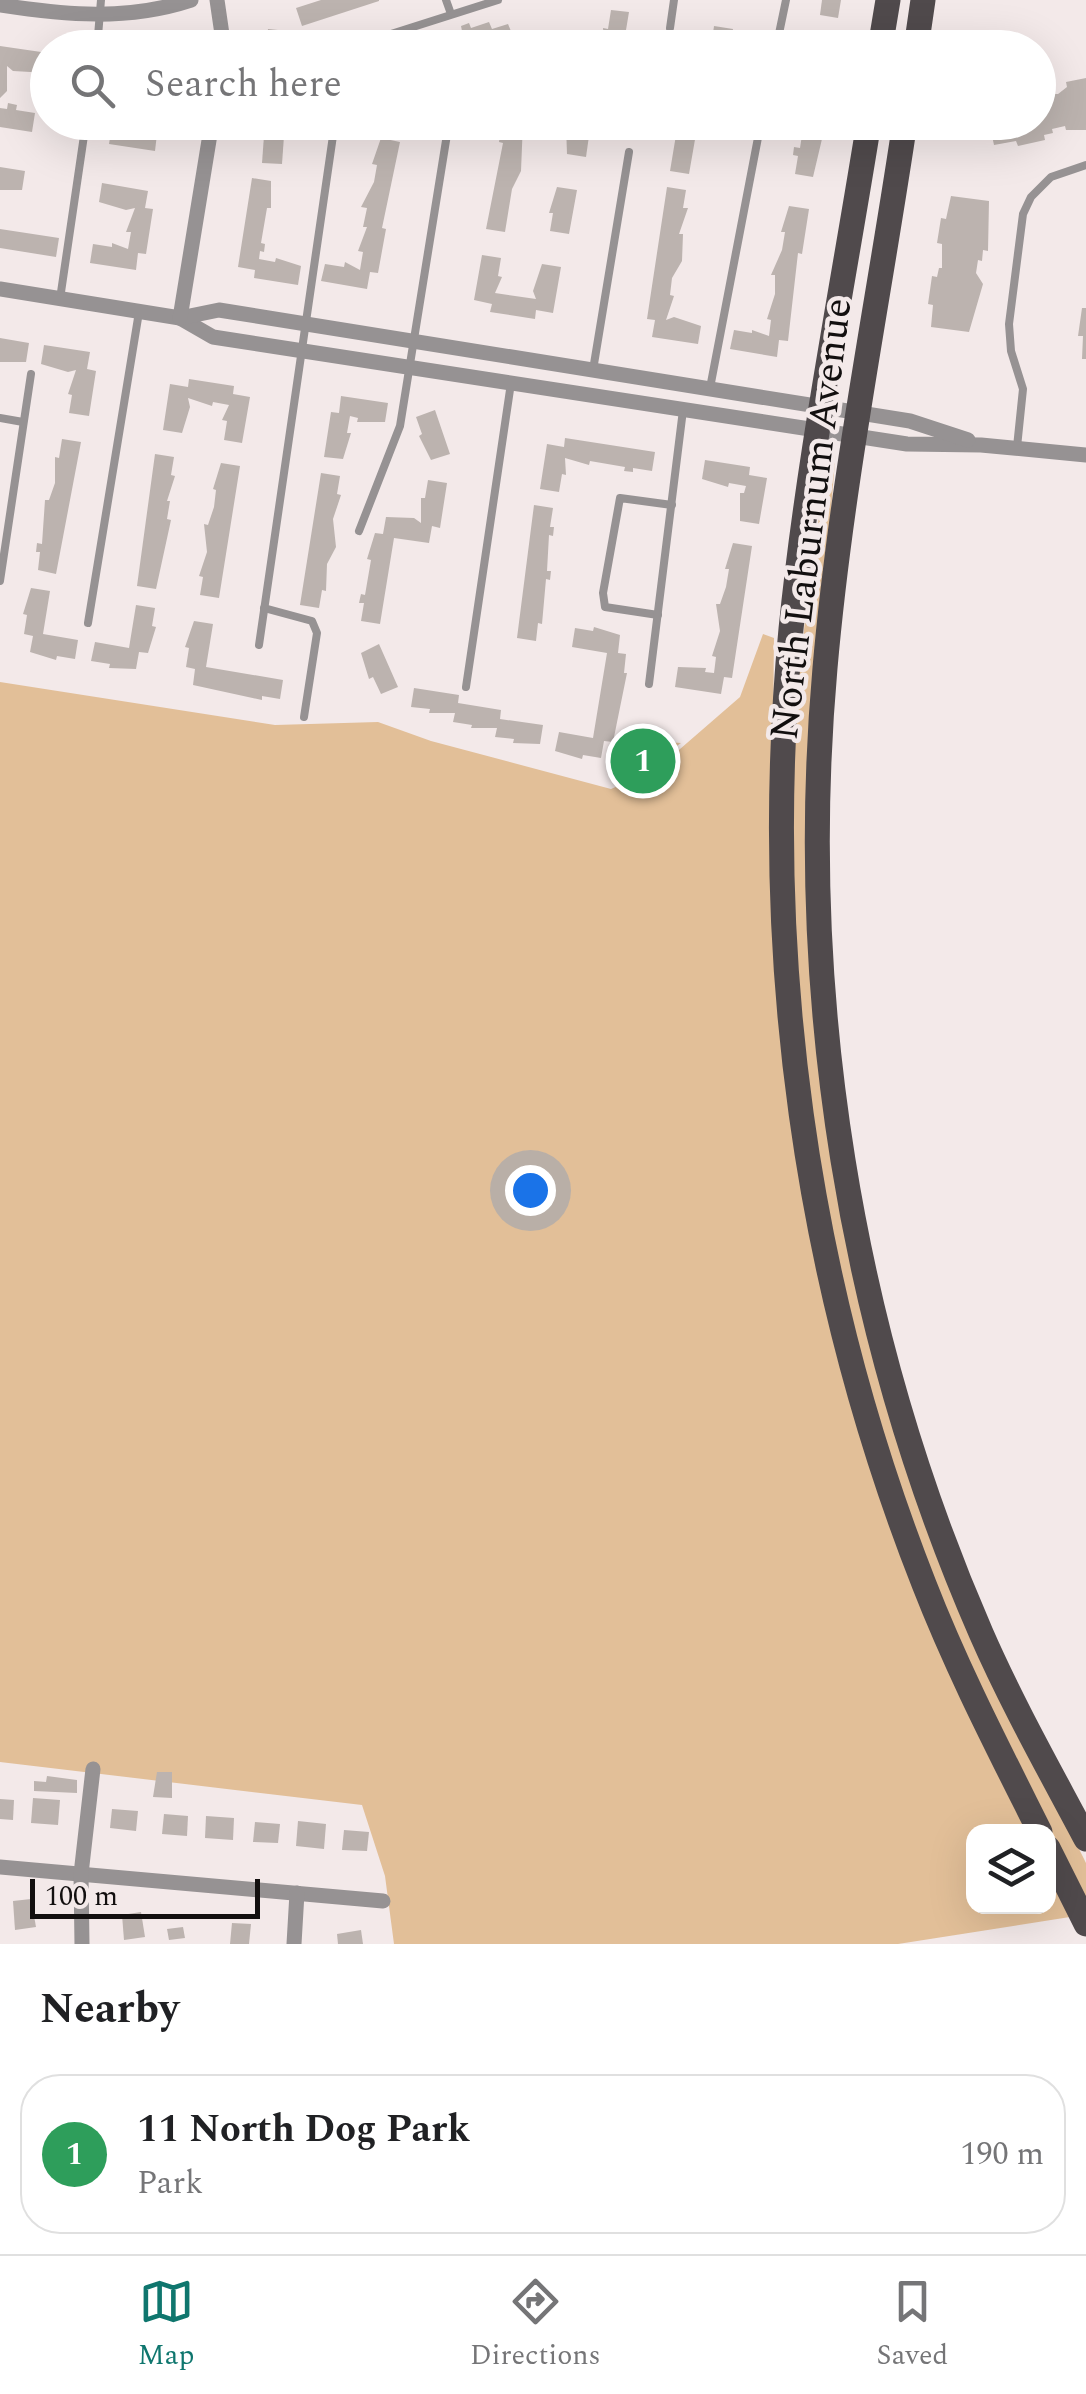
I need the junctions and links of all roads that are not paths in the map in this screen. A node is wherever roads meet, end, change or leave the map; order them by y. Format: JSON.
{"nodes":[{"id":1,"x":191,"y":0,"type":"edge"},
{"id":2,"x":217,"y":0,"type":"edge"},
{"id":3,"x":446,"y":0,"type":"edge"},
{"id":4,"x":498,"y":0,"type":"edge"},
{"id":5,"x":674,"y":0,"type":"edge"},
{"id":6,"x":786,"y":0,"type":"edge"},
{"id":7,"x":888,"y":0,"type":"edge"},
{"id":8,"x":924,"y":0,"type":"edge"},
{"id":9,"x":0,"y":5,"type":"edge"},
{"id":10,"x":101,"y":8,"type":"edge"},
{"id":11,"x":451,"y":14,"type":"junction"},
{"id":12,"x":670,"y":28,"type":"dead end"},
{"id":13,"x":221,"y":30,"type":"edge"},
{"id":14,"x":402,"y":30,"type":"edge"},
{"id":15,"x":780,"y":30,"type":"edge"},
{"id":16,"x":883,"y":30,"type":"edge"},
{"id":17,"x":919,"y":30,"type":"edge"},
{"id":18,"x":83,"y":140,"type":"edge"},
{"id":19,"x":209,"y":140,"type":"edge"},
{"id":20,"x":332,"y":140,"type":"edge"},
{"id":21,"x":445,"y":140,"type":"edge"},
{"id":22,"x":757,"y":140,"type":"edge"},
{"id":23,"x":865,"y":140,"type":"edge"},
{"id":24,"x":902,"y":140,"type":"edge"},
{"id":25,"x":629,"y":152,"type":"dead end"},
{"id":26,"x":1086,"y":165,"type":"edge"},
{"id":27,"x":0,"y":289,"type":"edge"},
{"id":28,"x":60,"y":299,"type":"junction"},
{"id":29,"x":139,"y":312,"type":"junction"},
{"id":30,"x":180,"y":318,"type":"junction"},
{"id":31,"x":303,"y":324,"type":"junction"},
{"id":32,"x":414,"y":342,"type":"junction"},
{"id":33,"x":298,"y":350,"type":"junction"},
{"id":34,"x":410,"y":368,"type":"junction"},
{"id":35,"x":594,"y":370,"type":"junction"},
{"id":36,"x":31,"y":374,"type":"dead end"},
{"id":37,"x":511,"y":383,"type":"junction"},
{"id":38,"x":705,"y":388,"type":"junction"},
{"id":39,"x":689,"y":411,"type":"junction"},
{"id":40,"x":0,"y":418,"type":"edge"},
{"id":41,"x":822,"y":419,"type":"junction"},
{"id":42,"x":24,"y":422,"type":"junction"},
{"id":43,"x":857,"y":425,"type":"junction"},
{"id":44,"x":981,"y":445,"type":"junction"},
{"id":45,"x":1016,"y":450,"type":"junction"},
{"id":46,"x":1086,"y":455,"type":"edge"},
{"id":47,"x":672,"y":504,"type":"junction"},
{"id":48,"x":359,"y":531,"type":"dead end"},
{"id":49,"x":0,"y":581,"type":"edge"},
{"id":50,"x":264,"y":608,"type":"junction"},
{"id":51,"x":658,"y":615,"type":"junction"},
{"id":52,"x":88,"y":623,"type":"dead end"},
{"id":53,"x":259,"y":645,"type":"dead end"},
{"id":54,"x":649,"y":684,"type":"dead end"},
{"id":55,"x":466,"y":687,"type":"dead end"},
{"id":56,"x":304,"y":717,"type":"dead end"},
{"id":57,"x":92,"y":1770,"type":"dead end"},
{"id":58,"x":1036,"y":1824,"type":"edge"},
{"id":59,"x":1086,"y":1839,"type":"edge"},
{"id":60,"x":1056,"y":1864,"type":"edge"},
{"id":61,"x":0,"y":1867,"type":"edge"},
{"id":62,"x":81,"y":1874,"type":"junction"},
{"id":63,"x":296,"y":1893,"type":"junction"},
{"id":64,"x":384,"y":1901,"type":"dead end"},
{"id":65,"x":1086,"y":1924,"type":"edge"},
{"id":66,"x":82,"y":1944,"type":"edge"},
{"id":67,"x":294,"y":1944,"type":"edge"}],
"edges":[{"from":1,"to":10,"type":"street"},
{"from":2,"to":13,"type":"street"},
{"from":3,"to":11,"type":"lane"},
{"from":4,"to":11,"type":"lane"},
{"from":5,"to":12,"type":"lane"},
{"from":6,"to":15,"type":"lane"},
{"from":7,"to":16,"type":"main road"},
{"from":8,"to":17,"type":"main road"},
{"from":9,"to":10,"type":"street"},
{"from":11,"to":14,"type":"lane"},
{"from":18,"to":28,"type":"lane"},
{"from":19,"to":30,"type":"street"},
{"from":20,"to":31,"type":"lane"},
{"from":21,"to":32,"type":"lane"},
{"from":22,"to":38,"type":"lane"},
{"from":23,"to":41,"type":"main road","name":"North Laburnum Avenue"},
{"from":24,"to":43,"type":"main road","name":"North Laburnum Avenue"},
{"from":25,"to":35,"type":"lane"},
{"from":26,"to":45,"type":"lane"},
{"from":27,"to":28,"type":"street"},
{"from":28,"to":29,"type":"street"},
{"from":29,"to":30,"type":"street"},
{"from":29,"to":52,"type":"lane"},
{"from":30,"to":31,"type":"street"},
{"from":30,"to":33,"type":"street"},
{"from":31,"to":32,"type":"street"},
{"from":31,"to":33,"type":"lane"},
{"from":32,"to":34,"type":"lane"},
{"from":32,"to":35,"type":"street"},
{"from":33,"to":34,"type":"street"},
{"from":33,"to":50,"type":"lane"},
{"from":34,"to":37,"type":"street"},
{"from":34,"to":48,"type":"lane"},
{"from":35,"to":38,"type":"street"},
{"from":36,"to":42,"type":"lane"},
{"from":37,"to":39,"type":"street"},
{"from":37,"to":55,"type":"lane"},
{"from":38,"to":39,"type":"lane"},
{"from":38,"to":41,"type":"street"},
{"from":39,"to":41,"type":"street"},
{"from":39,"to":47,"type":"lane"},
{"from":40,"to":42,"type":"lane"},
{"from":41,"to":43,"type":"street"},
{"from":41,"to":43,"type":"street"},
{"from":41,"to":58,"type":"main road","name":"North Laburnum Avenue"},
{"from":42,"to":49,"type":"lane"},
{"from":43,"to":44,"type":"street"},
{"from":43,"to":44,"type":"street"},
{"from":43,"to":59,"type":"main road","name":"North Laburnum Avenue"},
{"from":44,"to":45,"type":"street"},
{"from":45,"to":46,"type":"street"},
{"from":47,"to":51,"type":"lane"},
{"from":47,"to":51,"type":"lane"},
{"from":50,"to":53,"type":"lane"},
{"from":50,"to":56,"type":"lane"},
{"from":51,"to":54,"type":"lane"},
{"from":57,"to":62,"type":"street"},
{"from":60,"to":65,"type":"main road"},
{"from":61,"to":62,"type":"street"},
{"from":62,"to":63,"type":"street"},
{"from":62,"to":66,"type":"street"},
{"from":63,"to":64,"type":"street"},
{"from":63,"to":67,"type":"street"}]}
